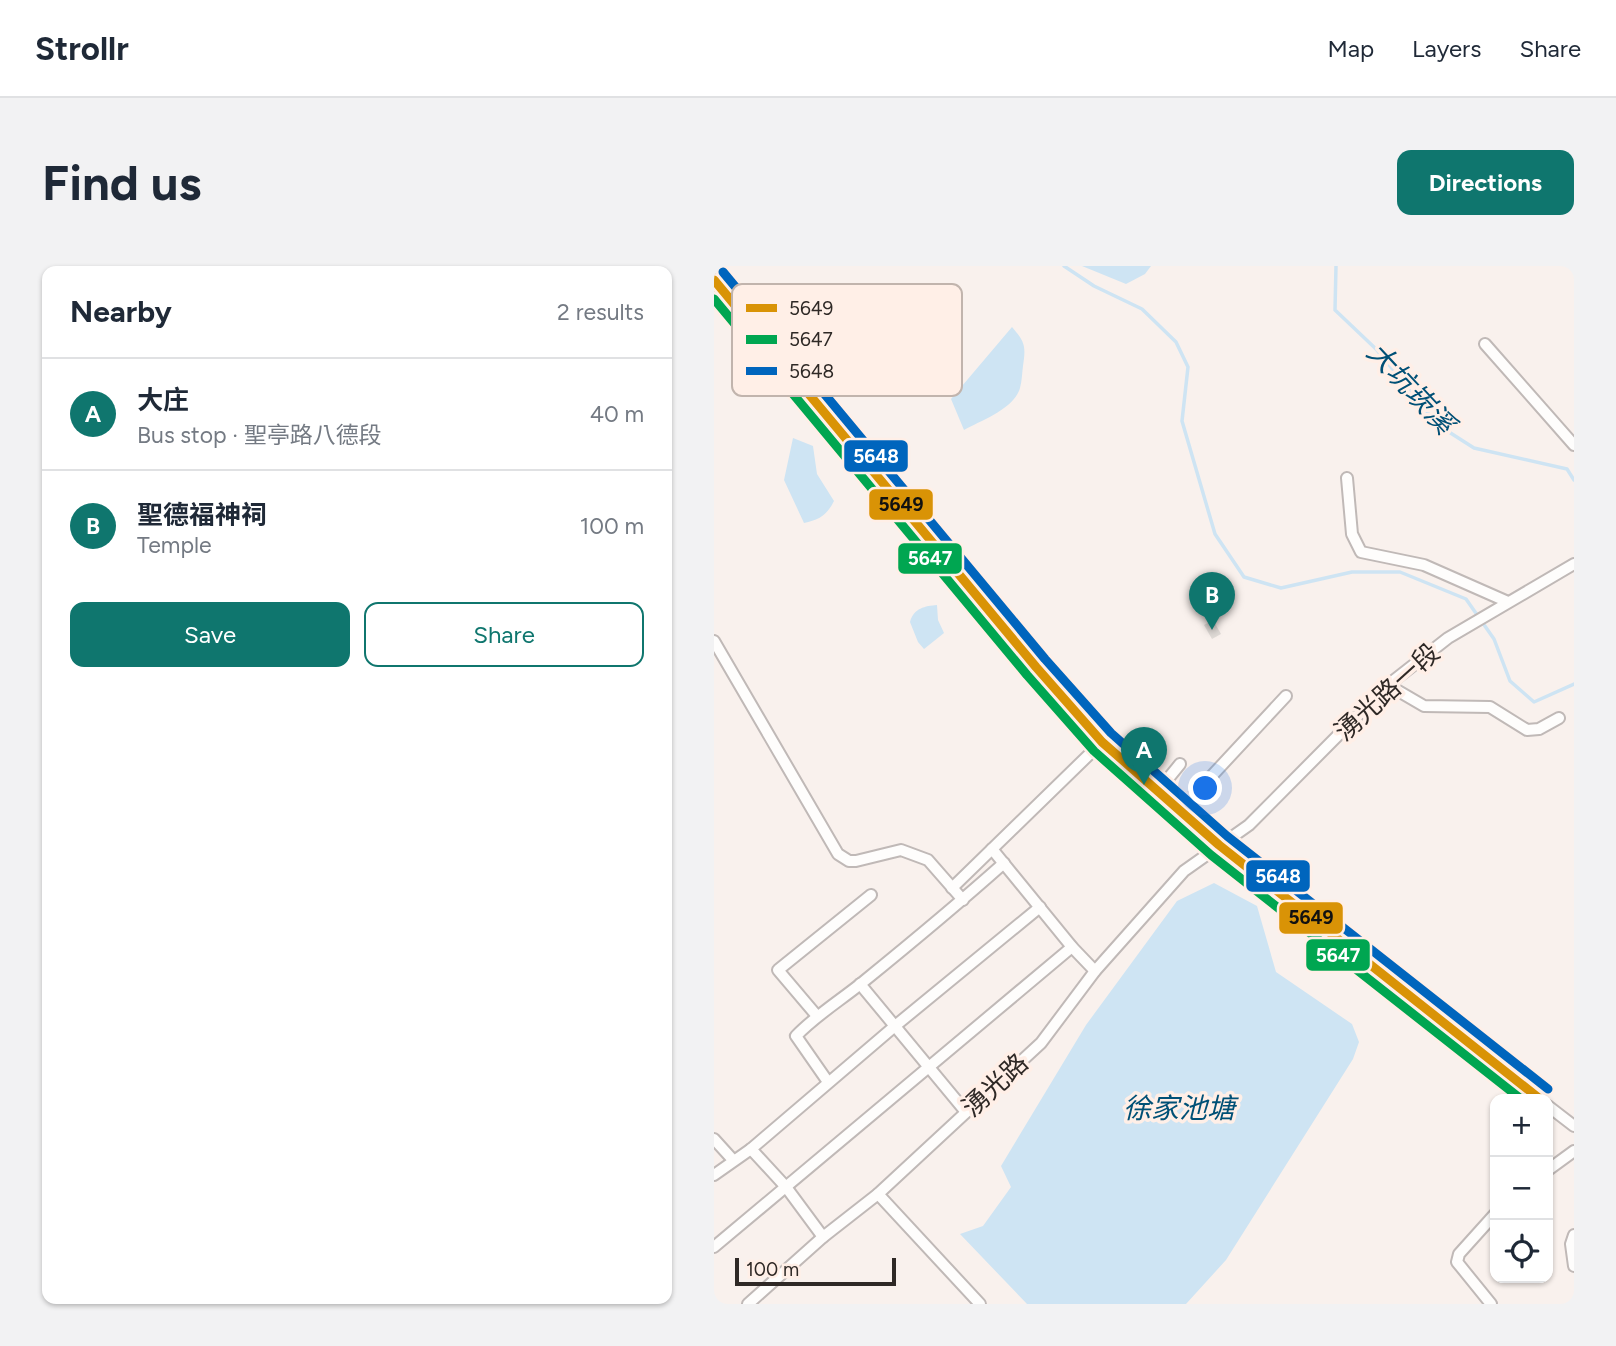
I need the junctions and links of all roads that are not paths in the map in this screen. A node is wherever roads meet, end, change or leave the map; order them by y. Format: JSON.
{"nodes":[{"id":1,"x":714,"y":280,"type":"edge"},
{"id":2,"x":732,"y":302,"type":"edge"},
{"id":3,"x":1485,"y":344,"type":"dead end"},
{"id":4,"x":811,"y":396,"type":"edge"},
{"id":5,"x":1574,"y":446,"type":"edge"},
{"id":6,"x":1347,"y":478,"type":"dead end"},
{"id":7,"x":1574,"y":564,"type":"edge"},
{"id":8,"x":1508,"y":602,"type":"junction"},
{"id":9,"x":714,"y":641,"type":"edge"},
{"id":10,"x":1388,"y":685,"type":"junction"},
{"id":11,"x":1286,"y":696,"type":"dead end"},
{"id":12,"x":1559,"y":718,"type":"dead end"},
{"id":13,"x":1102,"y":742,"type":"junction"},
{"id":14,"x":1180,"y":764,"type":"dead end"},
{"id":15,"x":1158,"y":792,"type":"junction"},
{"id":16,"x":1180,"y":810,"type":"junction"},
{"id":17,"x":1219,"y":845,"type":"junction"},
{"id":18,"x":992,"y":849,"type":"junction"},
{"id":19,"x":1004,"y":863,"type":"junction"},
{"id":20,"x":953,"y":888,"type":"junction"},
{"id":21,"x":871,"y":895,"type":"dead end"},
{"id":22,"x":962,"y":900,"type":"junction"},
{"id":23,"x":1040,"y":907,"type":"junction"},
{"id":24,"x":1072,"y":947,"type":"junction"},
{"id":25,"x":1095,"y":971,"type":"junction"},
{"id":26,"x":860,"y":984,"type":"junction"},
{"id":27,"x":817,"y":1016,"type":"junction"},
{"id":28,"x":895,"y":1026,"type":"junction"},
{"id":29,"x":928,"y":1066,"type":"junction"},
{"id":30,"x":828,"y":1082,"type":"junction"},
{"id":31,"x":1534,"y":1094,"type":"edge"},
{"id":32,"x":1553,"y":1109,"type":"edge"},
{"id":33,"x":966,"y":1112,"type":"junction"},
{"id":34,"x":1574,"y":1126,"type":"edge"},
{"id":35,"x":714,"y":1139,"type":"edge"},
{"id":36,"x":751,"y":1149,"type":"junction"},
{"id":37,"x":1574,"y":1151,"type":"edge"},
{"id":38,"x":733,"y":1160,"type":"junction"},
{"id":39,"x":1553,"y":1166,"type":"edge"},
{"id":40,"x":714,"y":1175,"type":"edge"},
{"id":41,"x":786,"y":1187,"type":"junction"},
{"id":42,"x":878,"y":1194,"type":"junction"},
{"id":43,"x":1490,"y":1220,"type":"edge"},
{"id":44,"x":1574,"y":1235,"type":"edge"},
{"id":45,"x":823,"y":1237,"type":"junction"},
{"id":46,"x":714,"y":1247,"type":"edge"},
{"id":47,"x":1574,"y":1266,"type":"edge"},
{"id":48,"x":748,"y":1304,"type":"edge"},
{"id":49,"x":980,"y":1304,"type":"edge"},
{"id":50,"x":1491,"y":1304,"type":"edge"}],
"edges":[{"from":1,"to":2,"type":"street"},
{"from":3,"to":5,"type":"street"},
{"from":4,"to":13,"type":"street"},
{"from":6,"to":8,"type":"street"},
{"from":7,"to":8,"type":"street","name":"湧光路一段"},
{"from":8,"to":10,"type":"street","name":"湧光路一段"},
{"from":9,"to":20,"type":"street"},
{"from":10,"to":12,"type":"street"},
{"from":10,"to":17,"type":"street","name":"湧光路一段"},
{"from":11,"to":16,"type":"street"},
{"from":13,"to":15,"type":"street"},
{"from":13,"to":18,"type":"street"},
{"from":14,"to":15,"type":"street"},
{"from":15,"to":16,"type":"street"},
{"from":16,"to":17,"type":"street"},
{"from":17,"to":25,"type":"street","name":"湧光路"},
{"from":17,"to":31,"type":"street"},
{"from":18,"to":19,"type":"street"},
{"from":18,"to":20,"type":"street"},
{"from":19,"to":22,"type":"street"},
{"from":19,"to":23,"type":"street"},
{"from":20,"to":22,"type":"street"},
{"from":21,"to":27,"type":"street"},
{"from":22,"to":26,"type":"street"},
{"from":23,"to":24,"type":"street"},
{"from":23,"to":28,"type":"street"},
{"from":24,"to":25,"type":"street"},
{"from":24,"to":29,"type":"street"},
{"from":25,"to":33,"type":"street","name":"湧光路"},
{"from":26,"to":27,"type":"street"},
{"from":26,"to":28,"type":"street"},
{"from":27,"to":30,"type":"street"},
{"from":28,"to":29,"type":"street"},
{"from":28,"to":30,"type":"street"},
{"from":29,"to":33,"type":"street"},
{"from":29,"to":41,"type":"street"},
{"from":30,"to":36,"type":"street"},
{"from":32,"to":34,"type":"street"},
{"from":33,"to":42,"type":"street","name":"湧光路"},
{"from":35,"to":38,"type":"street"},
{"from":36,"to":38,"type":"street"},
{"from":36,"to":41,"type":"street"},
{"from":37,"to":39,"type":"street"},
{"from":38,"to":40,"type":"street"},
{"from":41,"to":45,"type":"street"},
{"from":41,"to":46,"type":"street"},
{"from":42,"to":45,"type":"street","name":"湧光路"},
{"from":42,"to":49,"type":"street"},
{"from":43,"to":50,"type":"street"},
{"from":44,"to":47,"type":"street"},
{"from":45,"to":48,"type":"street","name":"湧光路"}]}
